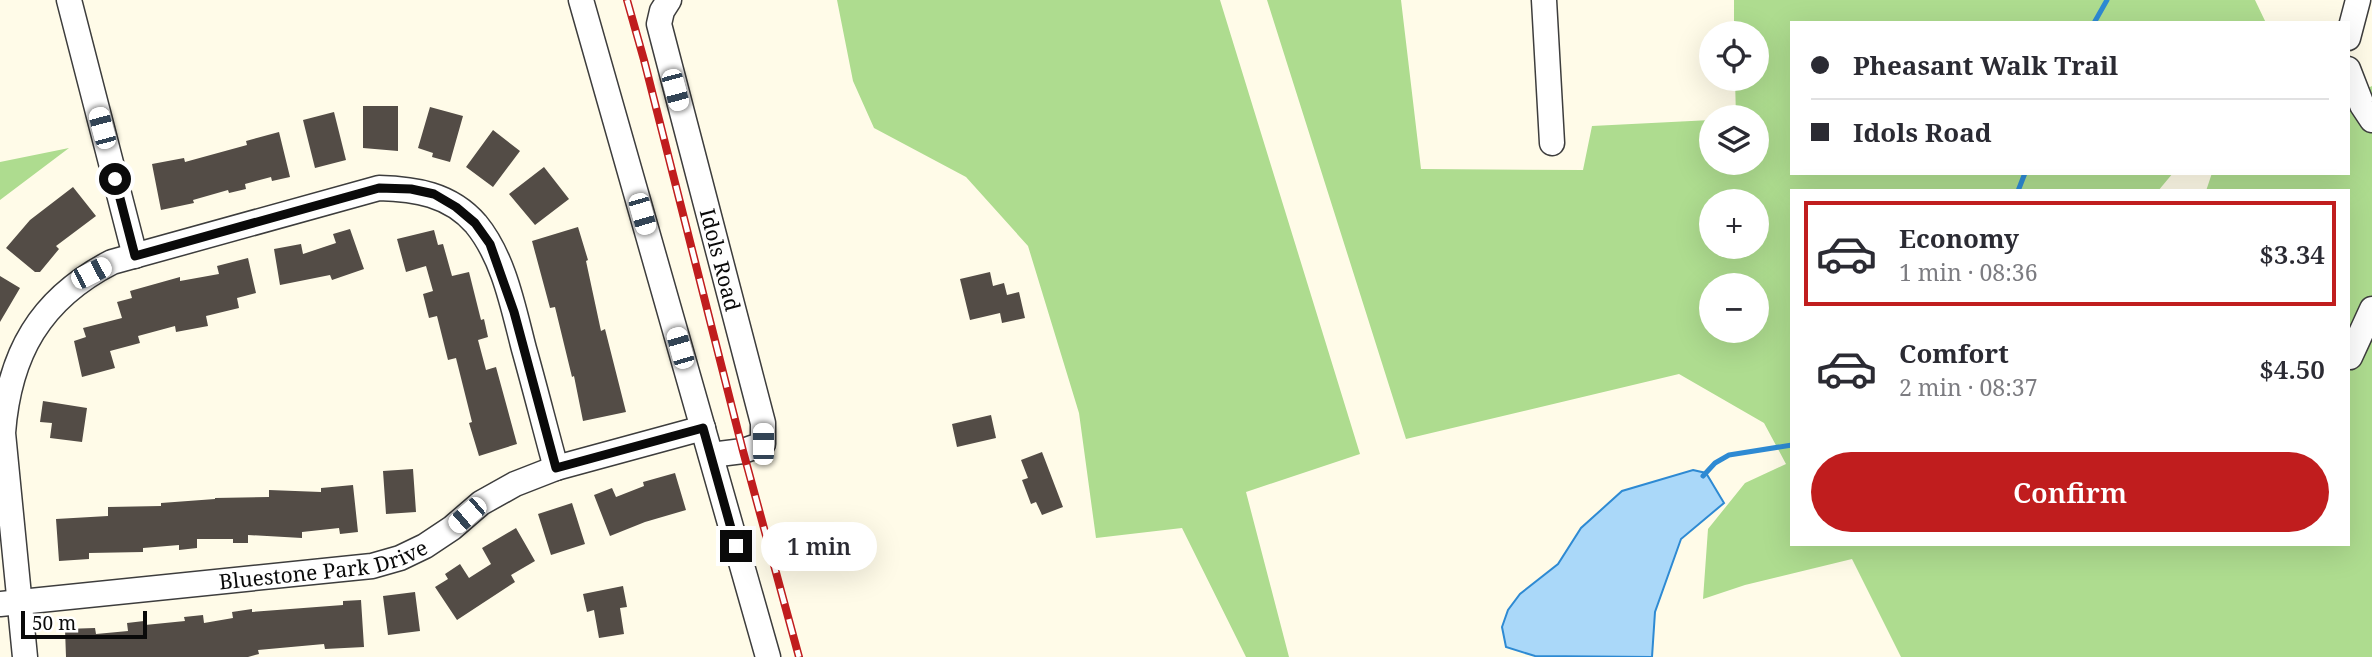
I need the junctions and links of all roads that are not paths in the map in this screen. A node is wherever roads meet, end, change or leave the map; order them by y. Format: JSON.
{"nodes":[{"id":1,"x":69,"y":0,"type":"edge"},
{"id":2,"x":581,"y":0,"type":"edge"},
{"id":3,"x":669,"y":0,"type":"edge"},
{"id":4,"x":1544,"y":0,"type":"edge"},
{"id":5,"x":2358,"y":0,"type":"edge"},
{"id":6,"x":2350,"y":30,"type":"edge"},
{"id":7,"x":2350,"y":74,"type":"edge"},
{"id":8,"x":2372,"y":120,"type":"edge"},
{"id":9,"x":1552,"y":143,"type":"dead end"},
{"id":10,"x":135,"y":256,"type":"junction"},
{"id":11,"x":2372,"y":309,"type":"edge"},
{"id":12,"x":2350,"y":357,"type":"edge"},
{"id":13,"x":703,"y":428,"type":"junction"},
{"id":14,"x":711,"y":456,"type":"junction"},
{"id":15,"x":556,"y":468,"type":"junction"},
{"id":16,"x":10,"y":603,"type":"edge"},
{"id":17,"x":25,"y":657,"type":"edge"},
{"id":18,"x":768,"y":657,"type":"edge"}],
"edges":[{"from":1,"to":10,"type":"street"},
{"from":2,"to":13,"type":"street"},
{"from":3,"to":14,"type":"street","name":"Idols Road"},
{"from":4,"to":9,"type":"street"},
{"from":5,"to":6,"type":"street"},
{"from":7,"to":8,"type":"street"},
{"from":10,"to":15,"type":"street"},
{"from":10,"to":16,"type":"street"},
{"from":11,"to":12,"type":"street"},
{"from":13,"to":14,"type":"street"},
{"from":13,"to":15,"type":"street","name":"Bluestone Park Drive"},
{"from":14,"to":18,"type":"street"},
{"from":15,"to":16,"type":"street","name":"Bluestone Park Drive"},
{"from":16,"to":17,"type":"street"}]}
